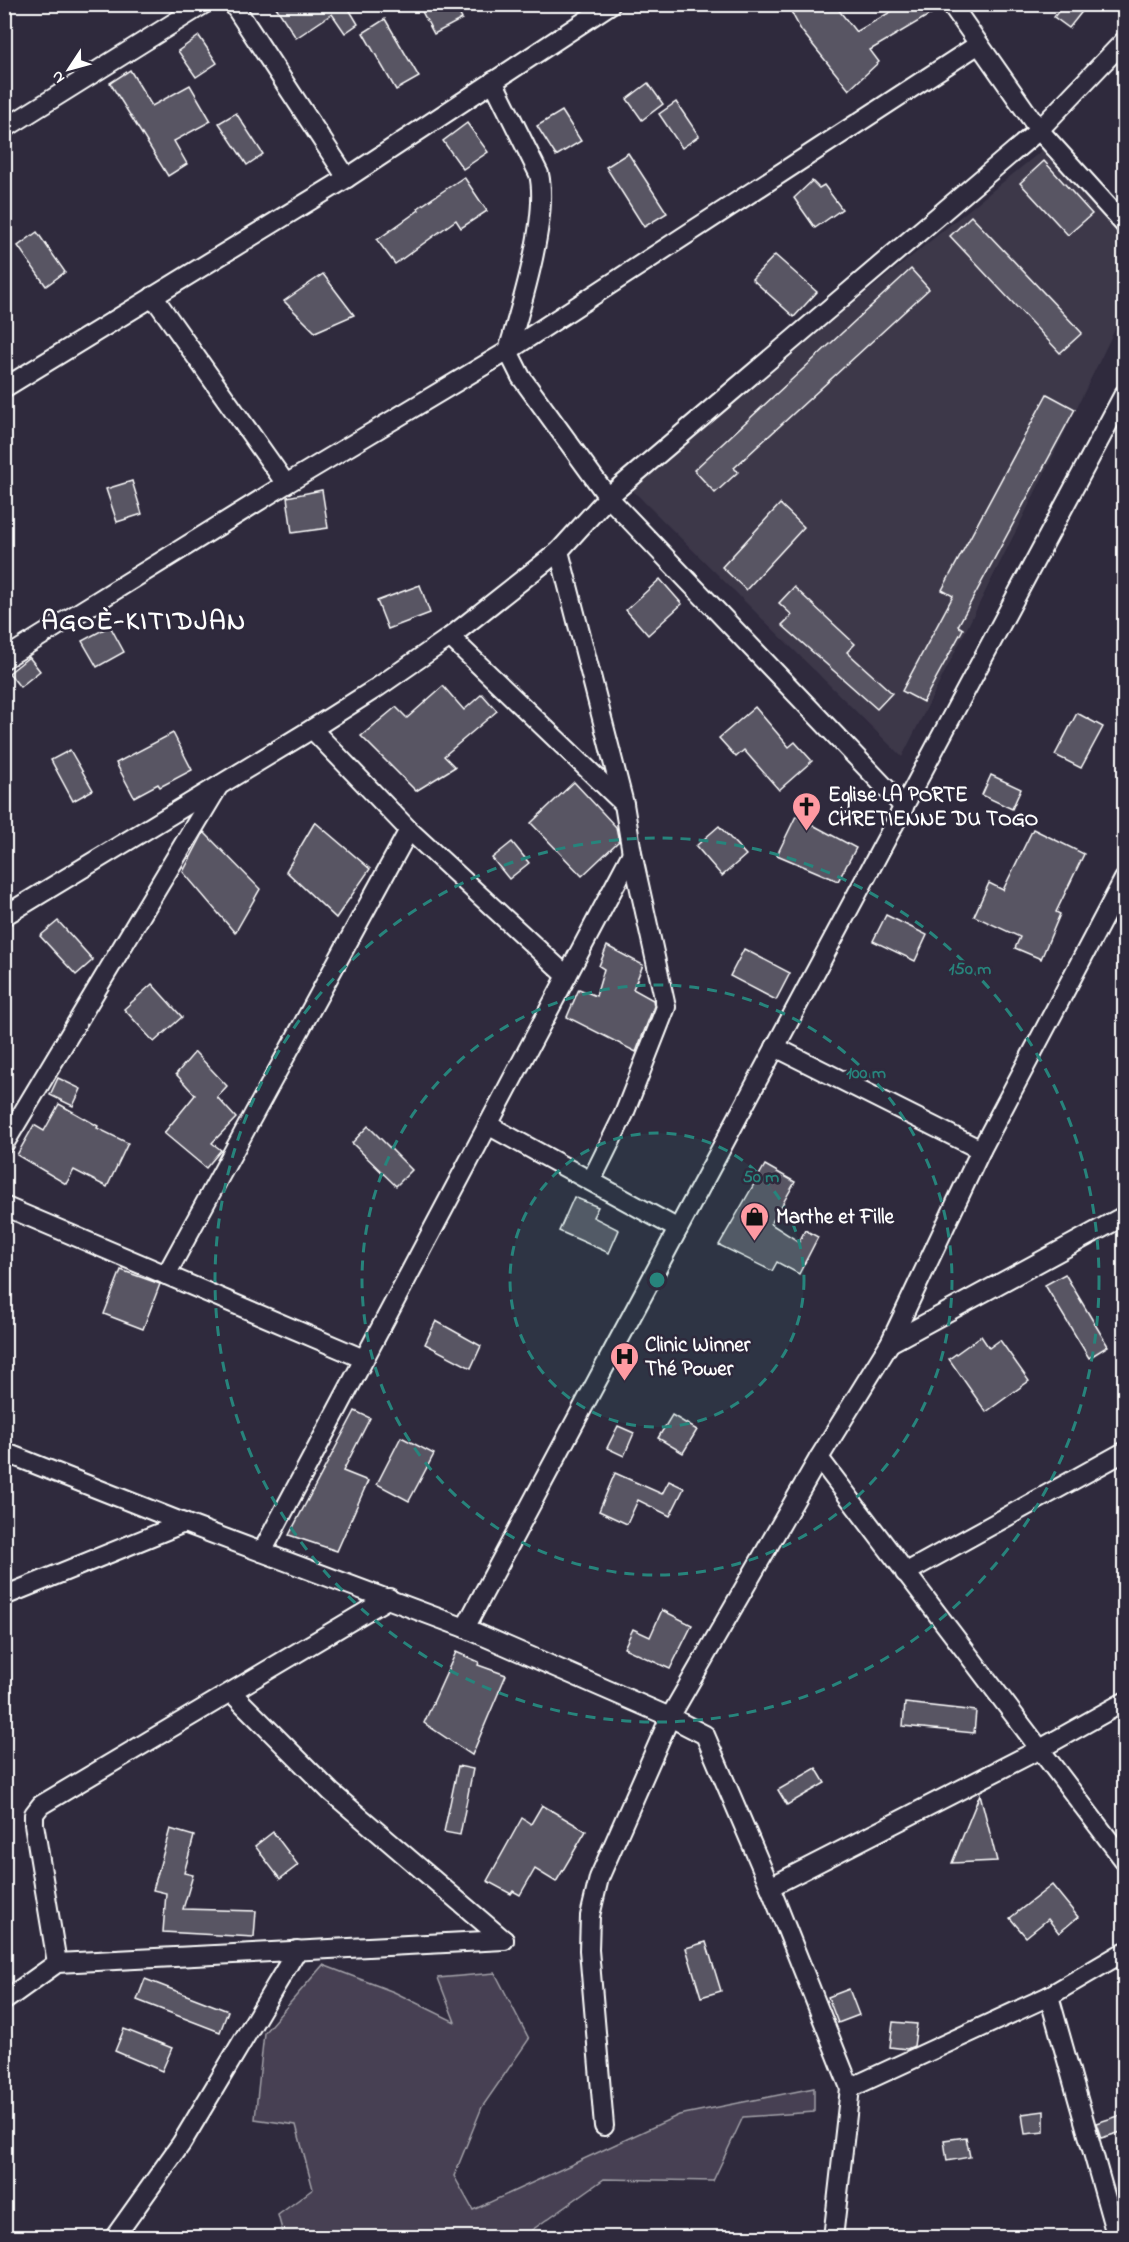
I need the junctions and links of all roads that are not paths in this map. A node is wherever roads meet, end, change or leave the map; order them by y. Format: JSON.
{"nodes":[{"id":1,"x":204,"y":4,"type":"edge"},
{"id":2,"x":233,"y":4,"type":"edge"},
{"id":3,"x":611,"y":4,"type":"edge"},
{"id":4,"x":951,"y":4,"type":"edge"},
{"id":5,"x":1125,"y":41,"type":"edge"},
{"id":6,"x":979,"y":44,"type":"junction"},
{"id":7,"x":493,"y":81,"type":"junction"},
{"id":8,"x":4,"y":129,"type":"edge"},
{"id":9,"x":1039,"y":130,"type":"junction"},
{"id":10,"x":347,"y":178,"type":"junction"},
{"id":11,"x":1125,"y":224,"type":"edge"},
{"id":12,"x":153,"y":296,"type":"junction"},
{"id":13,"x":508,"y":351,"type":"junction"},
{"id":14,"x":4,"y":388,"type":"edge"},
{"id":15,"x":1125,"y":394,"type":"edge"},
{"id":16,"x":286,"y":484,"type":"junction"},
{"id":17,"x":608,"y":497,"type":"junction"},
{"id":18,"x":560,"y":551,"type":"junction"},
{"id":19,"x":450,"y":637,"type":"junction"},
{"id":20,"x":4,"y":659,"type":"edge"},
{"id":21,"x":312,"y":729,"type":"junction"},
{"id":22,"x":220,"y":784,"type":"junction"},
{"id":23,"x":624,"y":804,"type":"junction"},
{"id":24,"x":904,"y":807,"type":"junction"},
{"id":25,"x":409,"y":830,"type":"junction"},
{"id":26,"x":632,"y":854,"type":"junction"},
{"id":27,"x":1125,"y":879,"type":"edge"},
{"id":28,"x":4,"y":916,"type":"edge"},
{"id":29,"x":567,"y":976,"type":"junction"},
{"id":30,"x":775,"y":1047,"type":"junction"},
{"id":31,"x":488,"y":1125,"type":"junction"},
{"id":32,"x":4,"y":1144,"type":"edge"},
{"id":33,"x":981,"y":1150,"type":"junction"},
{"id":34,"x":591,"y":1181,"type":"junction"},
{"id":35,"x":4,"y":1206,"type":"edge"},
{"id":36,"x":1125,"y":1216,"type":"edge"},
{"id":37,"x":678,"y":1229,"type":"junction"},
{"id":38,"x":166,"y":1275,"type":"junction"},
{"id":39,"x":890,"y":1343,"type":"junction"},
{"id":40,"x":364,"y":1359,"type":"junction"},
{"id":41,"x":4,"y":1452,"type":"edge"},
{"id":42,"x":1125,"y":1452,"type":"edge"},
{"id":43,"x":819,"y":1458,"type":"junction"},
{"id":44,"x":184,"y":1523,"type":"junction"},
{"id":45,"x":262,"y":1552,"type":"junction"},
{"id":46,"x":905,"y":1573,"type":"junction"},
{"id":47,"x":4,"y":1596,"type":"edge"},
{"id":48,"x":389,"y":1598,"type":"junction"},
{"id":49,"x":465,"y":1628,"type":"junction"},
{"id":50,"x":232,"y":1693,"type":"junction"},
{"id":51,"x":1125,"y":1702,"type":"edge"},
{"id":52,"x":670,"y":1717,"type":"junction"},
{"id":53,"x":1040,"y":1749,"type":"junction"},
{"id":54,"x":1125,"y":1860,"type":"edge"},
{"id":55,"x":770,"y":1887,"type":"junction"},
{"id":56,"x":297,"y":1950,"type":"junction"},
{"id":57,"x":1125,"y":1952,"type":"edge"},
{"id":58,"x":57,"y":1963,"type":"junction"},
{"id":59,"x":1049,"y":1996,"type":"junction"},
{"id":60,"x":4,"y":2001,"type":"edge"},
{"id":61,"x":850,"y":2088,"type":"junction"},
{"id":62,"x":604,"y":2126,"type":"dead end"},
{"id":63,"x":114,"y":2238,"type":"edge"},
{"id":64,"x":833,"y":2238,"type":"edge"},
{"id":65,"x":1117,"y":2238,"type":"edge"}],
"edges":[{"from":1,"to":8,"type":"street"},
{"from":2,"to":10,"type":"street"},
{"from":3,"to":7,"type":"street"},
{"from":4,"to":6,"type":"street"},
{"from":5,"to":9,"type":"street"},
{"from":6,"to":9,"type":"street"},
{"from":6,"to":13,"type":"street"},
{"from":7,"to":10,"type":"street"},
{"from":7,"to":13,"type":"street"},
{"from":9,"to":11,"type":"street"},
{"from":9,"to":17,"type":"street"},
{"from":10,"to":12,"type":"street"},
{"from":12,"to":14,"type":"street"},
{"from":12,"to":16,"type":"street"},
{"from":13,"to":16,"type":"street"},
{"from":13,"to":17,"type":"street"},
{"from":15,"to":24,"type":"street"},
{"from":16,"to":20,"type":"street"},
{"from":17,"to":18,"type":"street"},
{"from":17,"to":24,"type":"street"},
{"from":18,"to":19,"type":"street"},
{"from":18,"to":23,"type":"street"},
{"from":19,"to":21,"type":"street"},
{"from":19,"to":23,"type":"street"},
{"from":21,"to":22,"type":"street"},
{"from":21,"to":25,"type":"street"},
{"from":22,"to":28,"type":"street"},
{"from":22,"to":32,"type":"street"},
{"from":23,"to":26,"type":"street"},
{"from":24,"to":30,"type":"street"},
{"from":25,"to":29,"type":"street"},
{"from":25,"to":38,"type":"street"},
{"from":26,"to":29,"type":"street"},
{"from":26,"to":34,"type":"street"},
{"from":27,"to":33,"type":"street"},
{"from":29,"to":31,"type":"street"},
{"from":30,"to":33,"type":"street"},
{"from":30,"to":37,"type":"street"},
{"from":31,"to":34,"type":"street"},
{"from":31,"to":40,"type":"street"},
{"from":33,"to":39,"type":"street"},
{"from":34,"to":37,"type":"street"},
{"from":35,"to":38,"type":"street"},
{"from":36,"to":39,"type":"street"},
{"from":37,"to":49,"type":"street"},
{"from":38,"to":40,"type":"street"},
{"from":39,"to":43,"type":"street"},
{"from":40,"to":45,"type":"street"},
{"from":41,"to":44,"type":"street"},
{"from":42,"to":46,"type":"street"},
{"from":43,"to":46,"type":"street"},
{"from":43,"to":52,"type":"street"},
{"from":44,"to":45,"type":"street"},
{"from":44,"to":47,"type":"street"},
{"from":45,"to":48,"type":"street"},
{"from":46,"to":53,"type":"street"},
{"from":48,"to":49,"type":"street"},
{"from":48,"to":50,"type":"street"},
{"from":49,"to":52,"type":"street"},
{"from":50,"to":56,"type":"street"},
{"from":50,"to":58,"type":"street"},
{"from":51,"to":53,"type":"street"},
{"from":52,"to":55,"type":"street"},
{"from":52,"to":62,"type":"street"},
{"from":53,"to":54,"type":"street"},
{"from":53,"to":55,"type":"street"},
{"from":55,"to":61,"type":"street"},
{"from":56,"to":58,"type":"street"},
{"from":56,"to":63,"type":"street"},
{"from":57,"to":59,"type":"street"},
{"from":58,"to":60,"type":"street"},
{"from":59,"to":61,"type":"street"},
{"from":59,"to":65,"type":"street"},
{"from":61,"to":64,"type":"street"}]}
